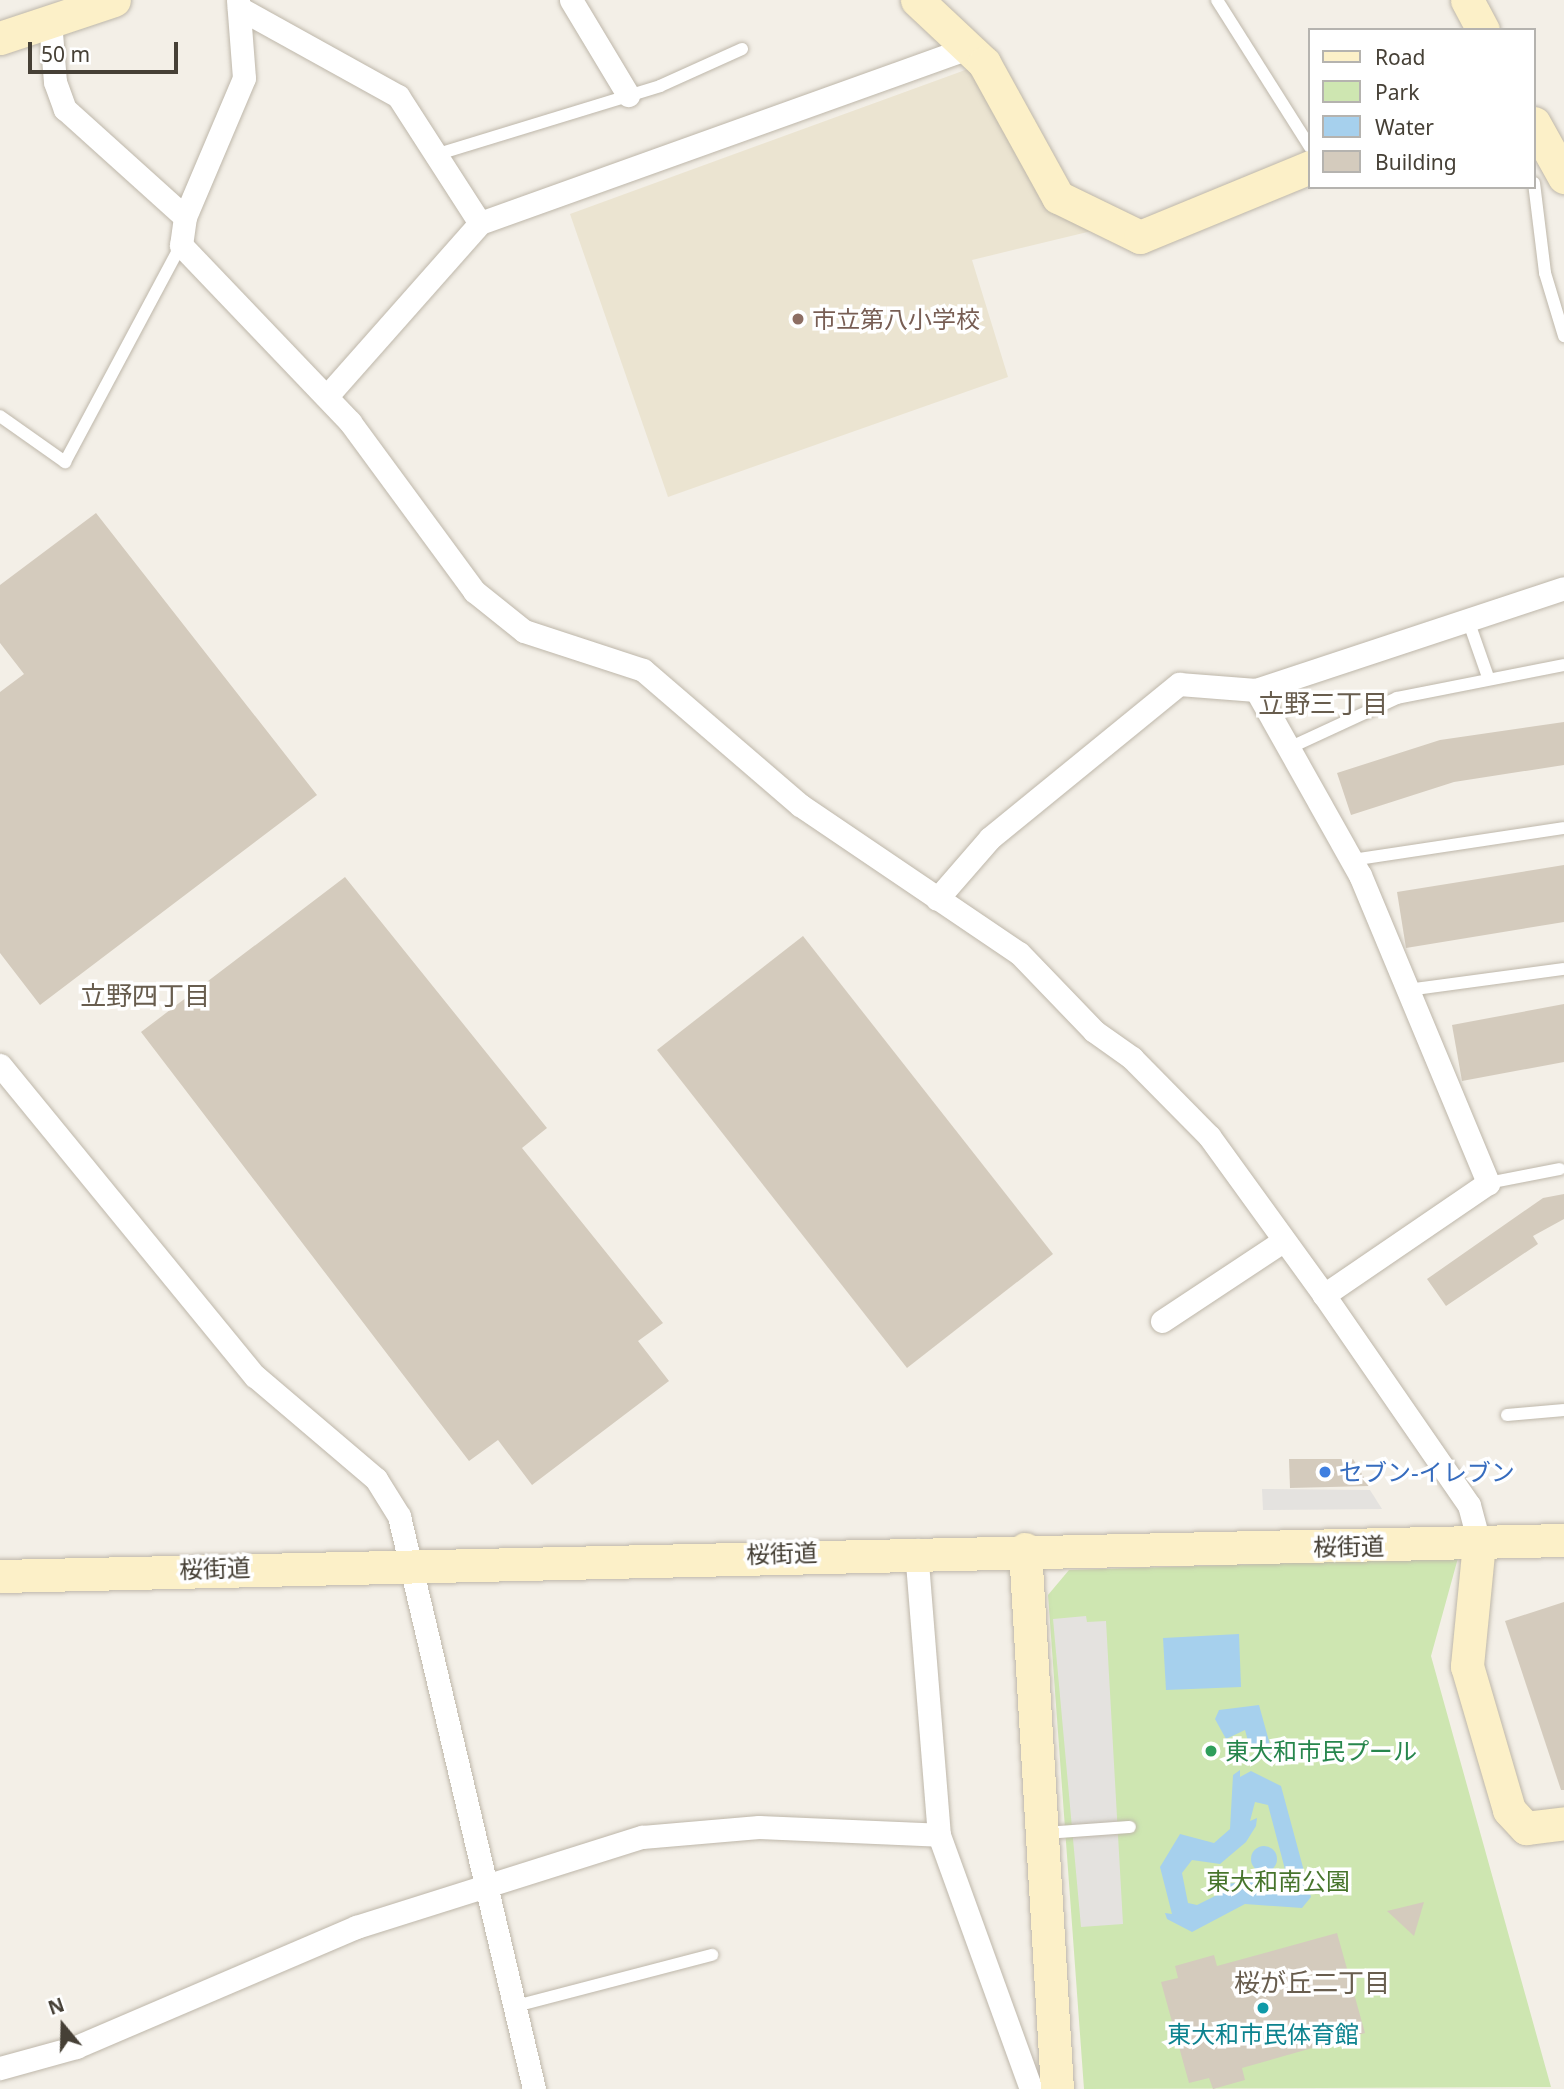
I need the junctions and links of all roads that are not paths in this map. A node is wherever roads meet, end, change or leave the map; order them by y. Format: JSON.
{"nodes":[{"id":1,"x":114,"y":0,"type":"edge"},
{"id":2,"x":571,"y":0,"type":"edge"},
{"id":3,"x":917,"y":0,"type":"edge"},
{"id":4,"x":1217,"y":0,"type":"edge"},
{"id":5,"x":1467,"y":0,"type":"edge"},
{"id":6,"x":239,"y":4,"type":"edge"},
{"id":7,"x":62,"y":12,"type":"edge"},
{"id":8,"x":1482,"y":28,"type":"edge"},
{"id":9,"x":0,"y":38,"type":"edge"},
{"id":10,"x":968,"y":48,"type":"junction"},
{"id":11,"x":742,"y":49,"type":"dead end"},
{"id":12,"x":628,"y":95,"type":"junction"},
{"id":13,"x":1536,"y":126,"type":"edge"},
{"id":14,"x":1308,"y":144,"type":"edge"},
{"id":15,"x":435,"y":155,"type":"junction"},
{"id":16,"x":1308,"y":168,"type":"edge"},
{"id":17,"x":1564,"y":177,"type":"edge"},
{"id":18,"x":1535,"y":189,"type":"edge"},
{"id":19,"x":185,"y":217,"type":"junction"},
{"id":20,"x":480,"y":223,"type":"junction"},
{"id":21,"x":181,"y":245,"type":"junction"},
{"id":22,"x":1564,"y":336,"type":"edge"},
{"id":23,"x":327,"y":396,"type":"junction"},
{"id":24,"x":0,"y":416,"type":"edge"},
{"id":25,"x":1563,"y":591,"type":"edge"},
{"id":26,"x":1468,"y":620,"type":"junction"},
{"id":27,"x":1564,"y":665,"type":"edge"},
{"id":28,"x":1488,"y":677,"type":"junction"},
{"id":29,"x":1256,"y":690,"type":"junction"},
{"id":30,"x":1289,"y":747,"type":"junction"},
{"id":31,"x":1564,"y":828,"type":"edge"},
{"id":32,"x":1352,"y":860,"type":"junction"},
{"id":33,"x":937,"y":899,"type":"junction"},
{"id":34,"x":1564,"y":969,"type":"edge"},
{"id":35,"x":1408,"y":990,"type":"junction"},
{"id":36,"x":0,"y":1065,"type":"edge"},
{"id":37,"x":1560,"y":1169,"type":"dead end"},
{"id":38,"x":1488,"y":1183,"type":"junction"},
{"id":39,"x":1283,"y":1241,"type":"junction"},
{"id":40,"x":1324,"y":1294,"type":"junction"},
{"id":41,"x":1163,"y":1321,"type":"dead end"},
{"id":42,"x":1564,"y":1410,"type":"edge"},
{"id":43,"x":1507,"y":1415,"type":"dead end"},
{"id":44,"x":1564,"y":1539,"type":"edge"},
{"id":45,"x":1479,"y":1543,"type":"junction"},
{"id":46,"x":1025,"y":1549,"type":"junction"},
{"id":47,"x":916,"y":1550,"type":"junction"},
{"id":48,"x":414,"y":1563,"type":"junction"},
{"id":49,"x":0,"y":1576,"type":"edge"},
{"id":50,"x":1564,"y":1823,"type":"edge"},
{"id":51,"x":1130,"y":1827,"type":"dead end"},
{"id":52,"x":1041,"y":1833,"type":"junction"},
{"id":53,"x":939,"y":1835,"type":"junction"},
{"id":54,"x":482,"y":1884,"type":"junction"},
{"id":55,"x":712,"y":1955,"type":"dead end"},
{"id":56,"x":512,"y":2007,"type":"junction"},
{"id":57,"x":0,"y":2068,"type":"edge"},
{"id":58,"x":534,"y":2089,"type":"edge"},
{"id":59,"x":1031,"y":2089,"type":"edge"},
{"id":60,"x":1057,"y":2089,"type":"edge"}],
"edges":[{"from":1,"to":7,"type":"street"},
{"from":2,"to":12,"type":"street"},
{"from":3,"to":10,"type":"street"},
{"from":4,"to":14,"type":"lane"},
{"from":5,"to":8,"type":"street"},
{"from":6,"to":15,"type":"street"},
{"from":6,"to":19,"type":"street"},
{"from":7,"to":9,"type":"street"},
{"from":7,"to":19,"type":"street"},
{"from":10,"to":16,"type":"street"},
{"from":10,"to":20,"type":"street"},
{"from":11,"to":12,"type":"lane"},
{"from":12,"to":15,"type":"lane"},
{"from":13,"to":17,"type":"street"},
{"from":15,"to":20,"type":"street"},
{"from":18,"to":22,"type":"lane"},
{"from":19,"to":21,"type":"street"},
{"from":20,"to":23,"type":"street"},
{"from":21,"to":23,"type":"street"},
{"from":21,"to":24,"type":"lane"},
{"from":23,"to":33,"type":"street"},
{"from":25,"to":26,"type":"street"},
{"from":26,"to":28,"type":"lane"},
{"from":26,"to":29,"type":"street"},
{"from":27,"to":28,"type":"lane"},
{"from":28,"to":30,"type":"lane"},
{"from":29,"to":30,"type":"street"},
{"from":29,"to":33,"type":"street"},
{"from":30,"to":32,"type":"street"},
{"from":31,"to":32,"type":"lane"},
{"from":32,"to":35,"type":"street"},
{"from":33,"to":39,"type":"street"},
{"from":34,"to":35,"type":"lane"},
{"from":35,"to":38,"type":"street"},
{"from":36,"to":48,"type":"street"},
{"from":37,"to":38,"type":"lane"},
{"from":38,"to":40,"type":"street"},
{"from":39,"to":40,"type":"street"},
{"from":39,"to":41,"type":"street"},
{"from":40,"to":45,"type":"street"},
{"from":42,"to":43,"type":"lane"},
{"from":44,"to":45,"type":"street","name":"桜街道"},
{"from":45,"to":46,"type":"street","name":"桜街道"},
{"from":45,"to":50,"type":"street"},
{"from":46,"to":47,"type":"street","name":"桜街道"},
{"from":46,"to":52,"type":"street"},
{"from":47,"to":48,"type":"street","name":"桜街道"},
{"from":47,"to":53,"type":"street"},
{"from":48,"to":49,"type":"street","name":"桜街道"},
{"from":48,"to":54,"type":"street"},
{"from":51,"to":52,"type":"lane"},
{"from":52,"to":60,"type":"street"},
{"from":53,"to":54,"type":"street"},
{"from":53,"to":59,"type":"street"},
{"from":54,"to":56,"type":"street"},
{"from":54,"to":57,"type":"street"},
{"from":55,"to":56,"type":"lane"},
{"from":56,"to":58,"type":"street"}]}
